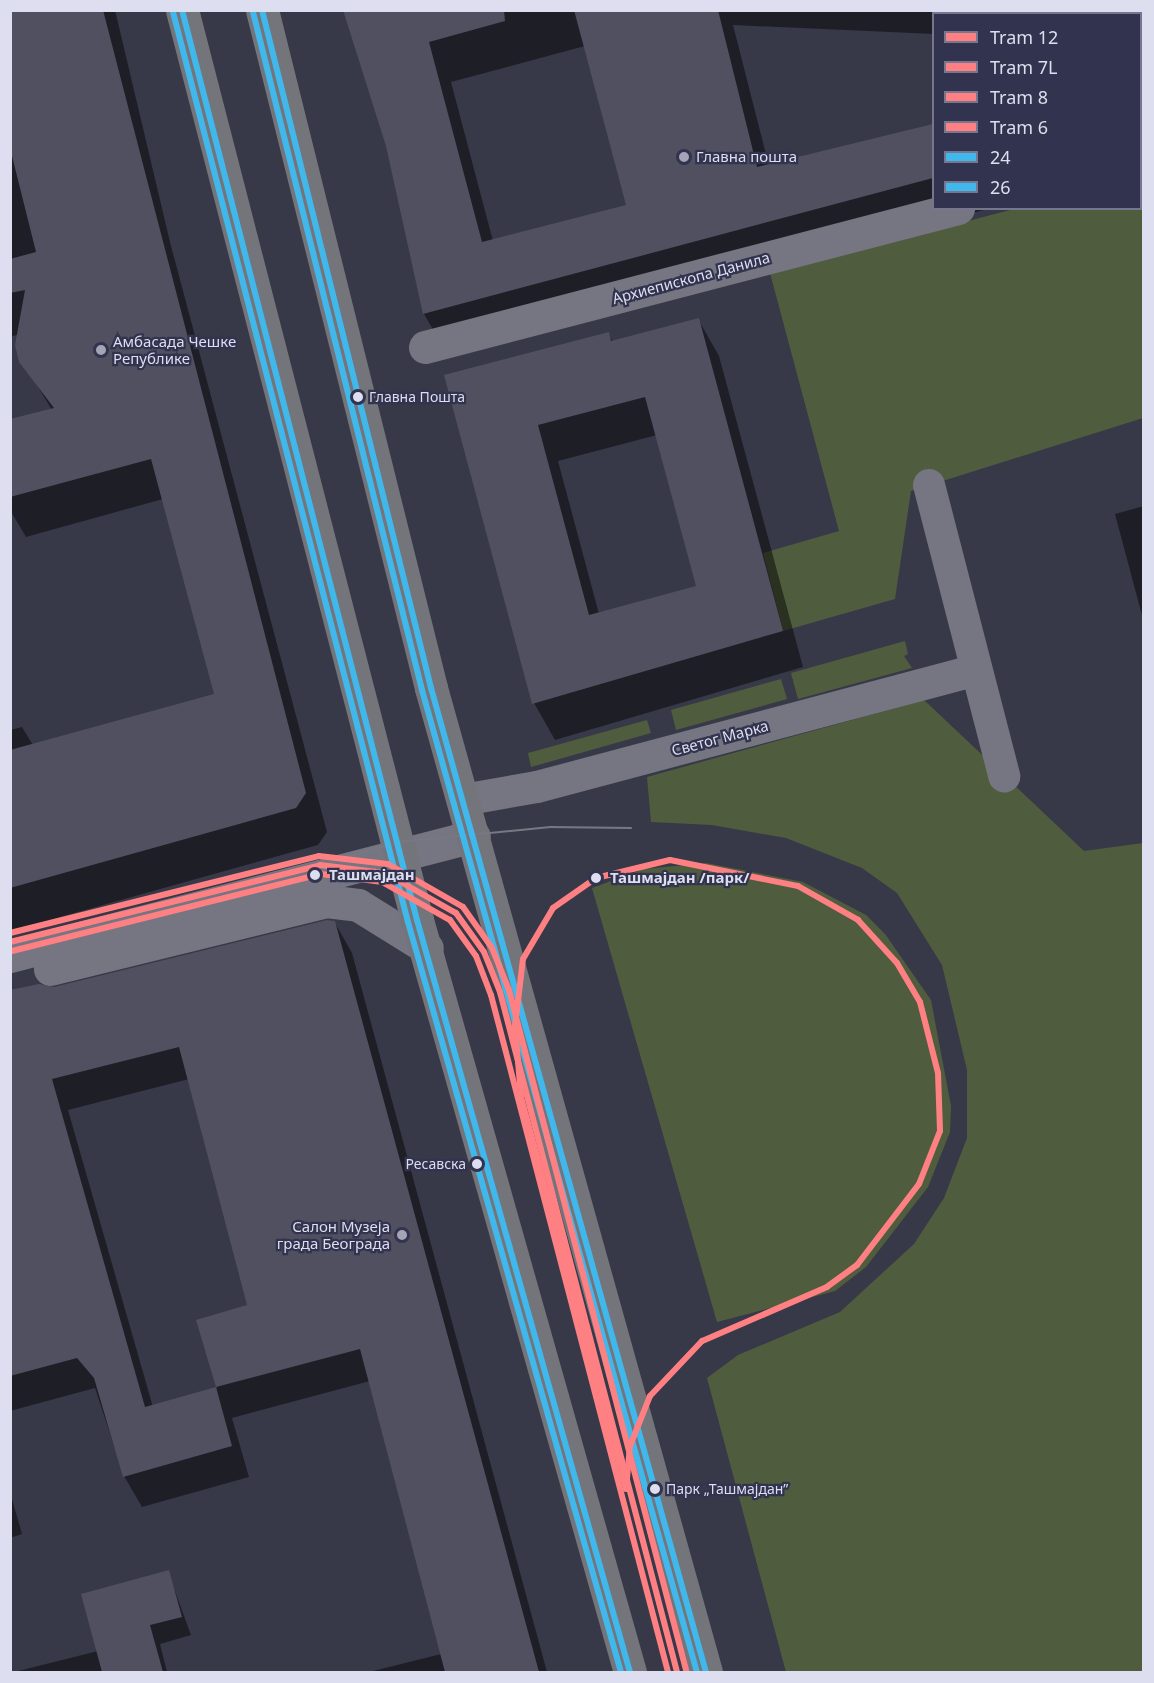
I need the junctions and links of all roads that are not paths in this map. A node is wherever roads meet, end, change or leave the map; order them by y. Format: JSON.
{"nodes":[{"id":1,"x":182,"y":10,"type":"edge"},
{"id":2,"x":261,"y":10,"type":"edge"},
{"id":3,"x":950,"y":210,"type":"edge"},
{"id":4,"x":425,"y":347,"type":"dead end"},
{"id":5,"x":929,"y":485,"type":"dead end"},
{"id":6,"x":976,"y":670,"type":"junction"},
{"id":7,"x":1004,"y":776,"type":"dead end"},
{"id":8,"x":463,"y":800,"type":"junction"},
{"id":9,"x":474,"y":836,"type":"junction"},
{"id":10,"x":401,"y":855,"type":"junction"},
{"id":11,"x":426,"y":948,"type":"junction"},
{"id":12,"x":10,"y":956,"type":"edge"},
{"id":13,"x":10,"y":966,"type":"edge"},
{"id":14,"x":630,"y":1672,"type":"edge"},
{"id":15,"x":706,"y":1672,"type":"edge"}],
"edges":[{"from":1,"to":10,"type":"main road"},
{"from":2,"to":8,"type":"main road"},
{"from":3,"to":4,"type":"street","name":"Архиепископа Данила"},
{"from":5,"to":6,"type":"street"},
{"from":6,"to":7,"type":"street"},
{"from":6,"to":8,"type":"street","name":"Светог Марка"},
{"from":8,"to":9,"type":"main road"},
{"from":9,"to":10,"type":"street"},
{"from":9,"to":15,"type":"main road"},
{"from":10,"to":11,"type":"main road"},
{"from":10,"to":12,"type":"street"},
{"from":11,"to":13,"type":"street"},
{"from":11,"to":14,"type":"main road"}]}
